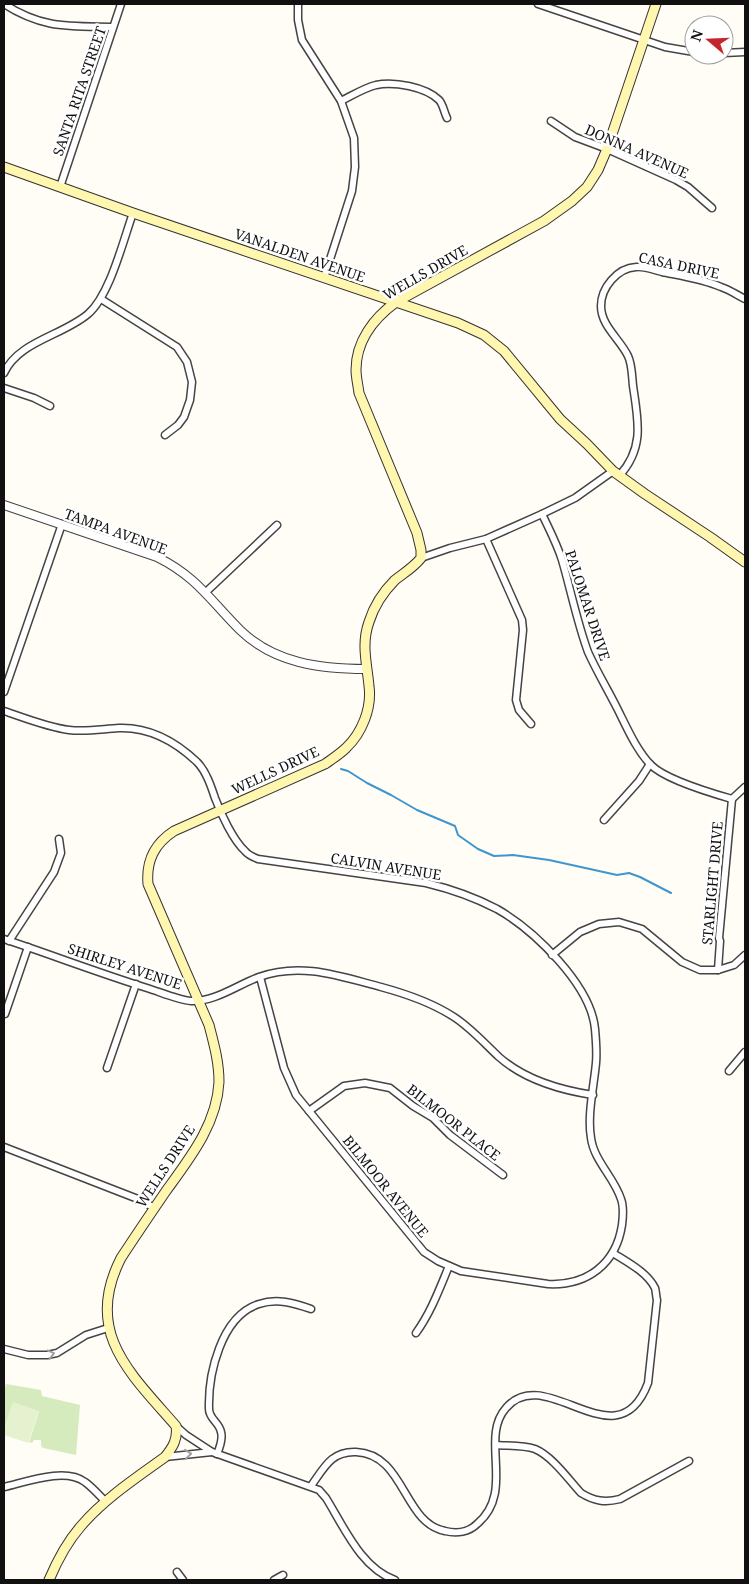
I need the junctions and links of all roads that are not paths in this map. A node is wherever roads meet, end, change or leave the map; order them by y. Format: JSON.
{"nodes":[{"id":1,"x":4,"y":4,"type":"edge"},
{"id":2,"x":122,"y":4,"type":"edge"},
{"id":3,"x":298,"y":4,"type":"edge"},
{"id":4,"x":538,"y":4,"type":"edge"},
{"id":5,"x":656,"y":4,"type":"edge"},
{"id":6,"x":113,"y":28,"type":"junction"},
{"id":7,"x":644,"y":40,"type":"junction"},
{"id":8,"x":684,"y":50,"type":"edge"},
{"id":9,"x":341,"y":101,"type":"junction"},
{"id":10,"x":447,"y":118,"type":"dead end"},
{"id":11,"x":550,"y":121,"type":"dead end"},
{"id":12,"x":607,"y":149,"type":"junction"},
{"id":13,"x":4,"y":167,"type":"edge"},
{"id":14,"x":60,"y":186,"type":"junction"},
{"id":15,"x":712,"y":208,"type":"dead end"},
{"id":16,"x":133,"y":213,"type":"junction"},
{"id":17,"x":324,"y":278,"type":"junction"},
{"id":18,"x":101,"y":299,"type":"junction"},
{"id":19,"x":745,"y":299,"type":"edge"},
{"id":20,"x":396,"y":302,"type":"junction"},
{"id":21,"x":4,"y":373,"type":"edge"},
{"id":22,"x":4,"y":388,"type":"edge"},
{"id":23,"x":50,"y":406,"type":"dead end"},
{"id":24,"x":165,"y":435,"type":"dead end"},
{"id":25,"x":616,"y":474,"type":"junction"},
{"id":26,"x":4,"y":505,"type":"edge"},
{"id":27,"x":542,"y":514,"type":"junction"},
{"id":28,"x":62,"y":524,"type":"junction"},
{"id":29,"x":278,"y":525,"type":"dead end"},
{"id":30,"x":486,"y":539,"type":"junction"},
{"id":31,"x":422,"y":558,"type":"junction"},
{"id":32,"x":745,"y":562,"type":"edge"},
{"id":33,"x":206,"y":592,"type":"junction"},
{"id":34,"x":366,"y":669,"type":"junction"},
{"id":35,"x":4,"y":692,"type":"edge"},
{"id":36,"x":4,"y":711,"type":"edge"},
{"id":37,"x":531,"y":724,"type":"dead end"},
{"id":38,"x":650,"y":764,"type":"junction"},
{"id":39,"x":745,"y":787,"type":"edge"},
{"id":40,"x":732,"y":799,"type":"junction"},
{"id":41,"x":220,"y":811,"type":"junction"},
{"id":42,"x":604,"y":820,"type":"dead end"},
{"id":43,"x":59,"y":839,"type":"dead end"},
{"id":44,"x":6,"y":940,"type":"edge"},
{"id":45,"x":28,"y":947,"type":"junction"},
{"id":46,"x":552,"y":955,"type":"junction"},
{"id":47,"x":745,"y":955,"type":"edge"},
{"id":48,"x":718,"y":970,"type":"junction"},
{"id":49,"x":260,"y":977,"type":"junction"},
{"id":50,"x":136,"y":984,"type":"junction"},
{"id":51,"x":197,"y":1000,"type":"junction"},
{"id":52,"x":5,"y":1014,"type":"edge"},
{"id":53,"x":745,"y":1052,"type":"edge"},
{"id":54,"x":107,"y":1068,"type":"dead end"},
{"id":55,"x":729,"y":1072,"type":"dead end"},
{"id":56,"x":593,"y":1095,"type":"junction"},
{"id":57,"x":309,"y":1111,"type":"junction"},
{"id":58,"x":4,"y":1147,"type":"edge"},
{"id":59,"x":503,"y":1175,"type":"dead end"},
{"id":60,"x":154,"y":1208,"type":"junction"},
{"id":61,"x":613,"y":1253,"type":"junction"},
{"id":62,"x":449,"y":1266,"type":"junction"},
{"id":63,"x":311,"y":1309,"type":"dead end"},
{"id":64,"x":108,"y":1328,"type":"junction"},
{"id":65,"x":416,"y":1333,"type":"dead end"},
{"id":66,"x":4,"y":1349,"type":"edge"},
{"id":67,"x":176,"y":1426,"type":"junction"},
{"id":68,"x":496,"y":1445,"type":"junction"},
{"id":69,"x":215,"y":1453,"type":"junction"},
{"id":70,"x":164,"y":1456,"type":"junction"},
{"id":71,"x":689,"y":1462,"type":"dead end"},
{"id":72,"x":311,"y":1486,"type":"junction"},
{"id":73,"x":4,"y":1487,"type":"edge"},
{"id":74,"x":105,"y":1502,"type":"junction"},
{"id":75,"x":178,"y":1572,"type":"dead end"},
{"id":76,"x":283,"y":1575,"type":"dead end"},
{"id":77,"x":49,"y":1580,"type":"edge"},
{"id":78,"x":183,"y":1580,"type":"edge"},
{"id":79,"x":274,"y":1580,"type":"edge"},
{"id":80,"x":395,"y":1580,"type":"edge"}],
"edges":[{"from":1,"to":6,"type":"street"},
{"from":2,"to":6,"type":"street","name":"SANTA RITA STREET"},
{"from":3,"to":9,"type":"street"},
{"from":4,"to":7,"type":"street"},
{"from":5,"to":7,"type":"main road","name":"WELLS DRIVE"},
{"from":6,"to":14,"type":"street","name":"SANTA RITA STREET"},
{"from":7,"to":8,"type":"street"},
{"from":7,"to":12,"type":"main road","name":"WELLS DRIVE"},
{"from":9,"to":10,"type":"street"},
{"from":9,"to":17,"type":"street"},
{"from":11,"to":12,"type":"street","name":"DONNA AVENUE"},
{"from":12,"to":15,"type":"street","name":"DONNA AVENUE"},
{"from":12,"to":20,"type":"main road","name":"WELLS DRIVE"},
{"from":13,"to":14,"type":"main road","name":"VANALDEN AVENUE"},
{"from":14,"to":16,"type":"main road","name":"VANALDEN AVENUE"},
{"from":16,"to":17,"type":"main road","name":"VANALDEN AVENUE"},
{"from":16,"to":18,"type":"street"},
{"from":17,"to":20,"type":"main road","name":"VANALDEN AVENUE"},
{"from":18,"to":21,"type":"street"},
{"from":18,"to":24,"type":"street"},
{"from":19,"to":25,"type":"street","name":"CASA DRIVE"},
{"from":20,"to":25,"type":"main road","name":"VANALDEN AVENUE"},
{"from":20,"to":31,"type":"main road","name":"WELLS DRIVE"},
{"from":22,"to":23,"type":"street"},
{"from":25,"to":27,"type":"street","name":"CASA DRIVE"},
{"from":25,"to":32,"type":"main road","name":"VANALDEN AVENUE"},
{"from":26,"to":28,"type":"street","name":"TAMPA AVENUE"},
{"from":27,"to":30,"type":"street","name":"CASA DRIVE"},
{"from":27,"to":38,"type":"street","name":"PALOMAR DRIVE"},
{"from":28,"to":33,"type":"street","name":"TAMPA AVENUE"},
{"from":28,"to":35,"type":"street"},
{"from":29,"to":33,"type":"street"},
{"from":30,"to":31,"type":"street","name":"CASA DRIVE"},
{"from":30,"to":37,"type":"street"},
{"from":31,"to":34,"type":"main road","name":"WELLS DRIVE"},
{"from":33,"to":34,"type":"street","name":"TAMPA AVENUE"},
{"from":34,"to":41,"type":"main road","name":"WELLS DRIVE"},
{"from":36,"to":41,"type":"street","name":"CALVIN AVENUE"},
{"from":38,"to":40,"type":"street","name":"PALOMAR DRIVE"},
{"from":38,"to":42,"type":"street"},
{"from":39,"to":40,"type":"street"},
{"from":40,"to":48,"type":"street","name":"STARLIGHT DRIVE"},
{"from":41,"to":46,"type":"street","name":"CALVIN AVENUE"},
{"from":41,"to":51,"type":"main road","name":"WELLS DRIVE"},
{"from":43,"to":44,"type":"street"},
{"from":44,"to":45,"type":"street","name":"SHIRLEY AVENUE"},
{"from":45,"to":50,"type":"street","name":"SHIRLEY AVENUE"},
{"from":45,"to":52,"type":"street"},
{"from":46,"to":48,"type":"street"},
{"from":46,"to":56,"type":"street","name":"CALVIN AVENUE"},
{"from":47,"to":48,"type":"street"},
{"from":49,"to":51,"type":"street","name":"SHIRLEY AVENUE"},
{"from":49,"to":56,"type":"street","name":"SHIRLEY AVENUE"},
{"from":49,"to":57,"type":"street","name":"BILMOOR AVENUE"},
{"from":50,"to":51,"type":"street","name":"SHIRLEY AVENUE"},
{"from":50,"to":54,"type":"street"},
{"from":51,"to":60,"type":"main road","name":"WELLS DRIVE"},
{"from":53,"to":55,"type":"street"},
{"from":56,"to":61,"type":"street","name":"CALVIN AVENUE"},
{"from":57,"to":59,"type":"street","name":"BILMOOR PLACE"},
{"from":57,"to":62,"type":"street","name":"BILMOOR AVENUE"},
{"from":58,"to":60,"type":"street"},
{"from":60,"to":64,"type":"main road","name":"WELLS DRIVE"},
{"from":61,"to":62,"type":"street","name":"BILMOOR AVENUE"},
{"from":61,"to":68,"type":"street"},
{"from":62,"to":65,"type":"street"},
{"from":63,"to":69,"type":"street"},
{"from":66,"to":64,"type":"street","one_way":true},
{"from":64,"to":67,"type":"main road","name":"WELLS DRIVE"},
{"from":67,"to":69,"type":"street"},
{"from":67,"to":70,"type":"main road"},
{"from":68,"to":71,"type":"street"},
{"from":68,"to":72,"type":"street"},
{"from":70,"to":69,"type":"street","one_way":true},
{"from":69,"to":72,"type":"street"},
{"from":70,"to":74,"type":"main road"},
{"from":72,"to":80,"type":"street"},
{"from":73,"to":74,"type":"street"},
{"from":74,"to":77,"type":"main road"},
{"from":75,"to":78,"type":"street"},
{"from":76,"to":79,"type":"street"}]}
